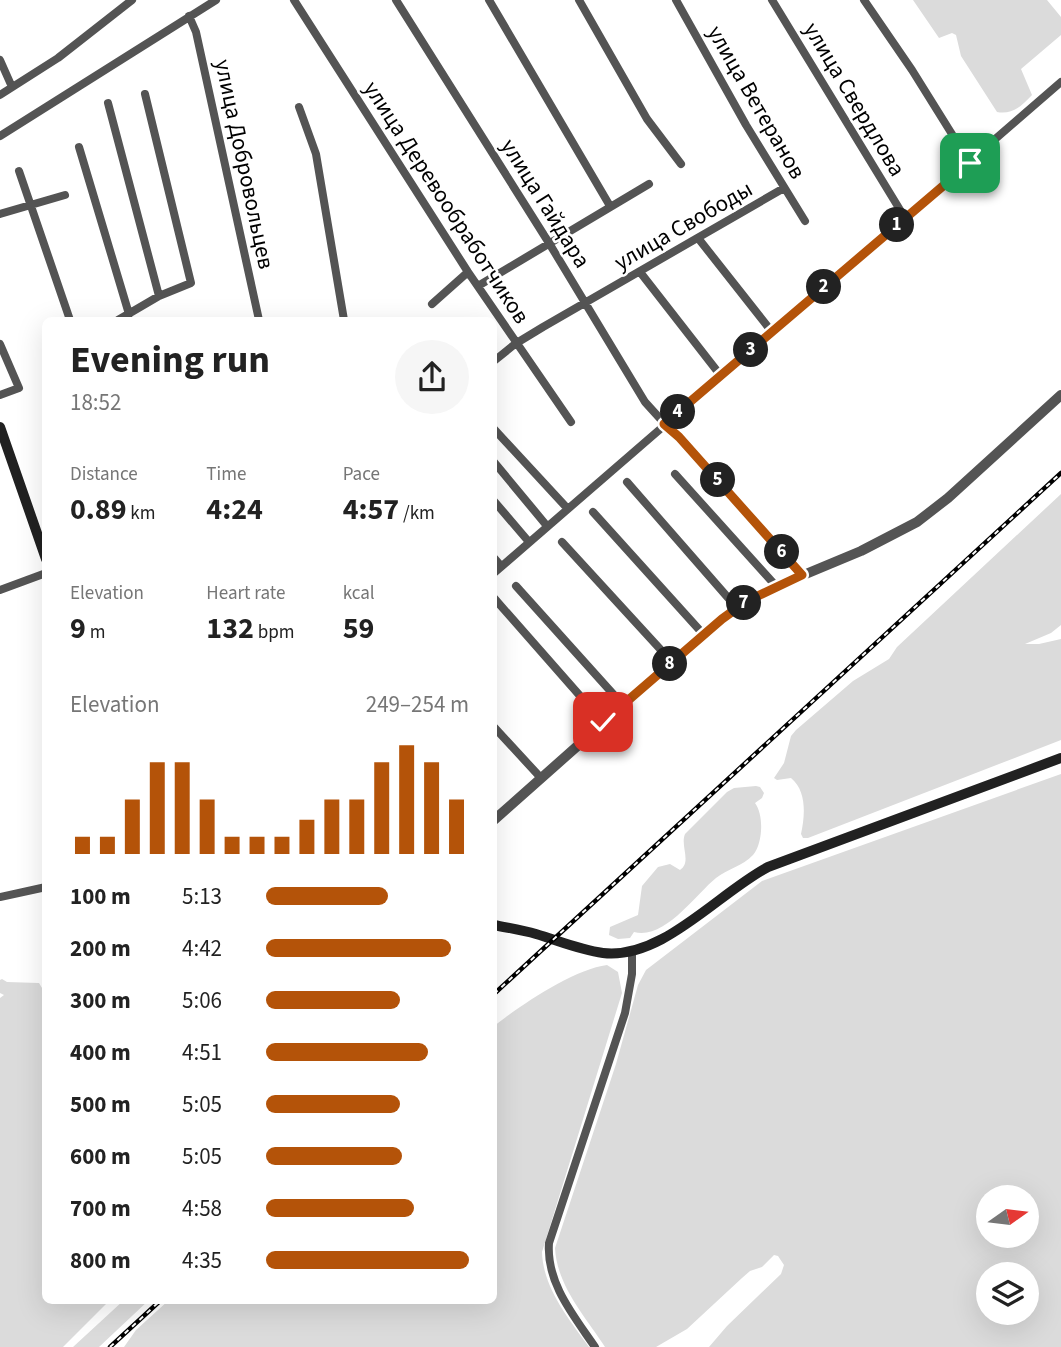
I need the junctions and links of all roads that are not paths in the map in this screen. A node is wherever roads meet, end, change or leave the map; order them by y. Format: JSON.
{"nodes":[{"id":1,"x":132,"y":0,"type":"edge"},
{"id":2,"x":216,"y":0,"type":"edge"},
{"id":3,"x":294,"y":0,"type":"edge"},
{"id":4,"x":396,"y":0,"type":"edge"},
{"id":5,"x":489,"y":0,"type":"edge"},
{"id":6,"x":579,"y":0,"type":"edge"},
{"id":7,"x":676,"y":0,"type":"edge"},
{"id":8,"x":772,"y":0,"type":"edge"},
{"id":9,"x":864,"y":0,"type":"edge"},
{"id":10,"x":189,"y":16,"type":"junction"},
{"id":11,"x":0,"y":60,"type":"edge"},
{"id":12,"x":1061,"y":82,"type":"edge"},
{"id":13,"x":12,"y":87,"type":"junction"},
{"id":14,"x":145,"y":94,"type":"dead end"},
{"id":15,"x":0,"y":95,"type":"edge"},
{"id":16,"x":108,"y":103,"type":"dead end"},
{"id":17,"x":299,"y":107,"type":"dead end"},
{"id":18,"x":0,"y":136,"type":"edge"},
{"id":19,"x":79,"y":147,"type":"dead end"},
{"id":20,"x":970,"y":163,"type":"junction"},
{"id":21,"x":681,"y":164,"type":"dead end"},
{"id":22,"x":19,"y":171,"type":"dead end"},
{"id":23,"x":649,"y":184,"type":"dead end"},
{"id":24,"x":784,"y":188,"type":"junction"},
{"id":25,"x":65,"y":195,"type":"dead end"},
{"id":26,"x":610,"y":205,"type":"junction"},
{"id":27,"x":30,"y":206,"type":"junction"},
{"id":28,"x":0,"y":214,"type":"edge"},
{"id":29,"x":905,"y":218,"type":"junction"},
{"id":30,"x":805,"y":221,"type":"dead end"},
{"id":31,"x":698,"y":238,"type":"junction"},
{"id":32,"x":549,"y":243,"type":"junction"},
{"id":33,"x":468,"y":272,"type":"junction"},
{"id":34,"x":640,"y":272,"type":"junction"},
{"id":35,"x":478,"y":286,"type":"junction"},
{"id":36,"x":159,"y":296,"type":"junction"},
{"id":37,"x":432,"y":304,"type":"dead end"},
{"id":38,"x":586,"y":304,"type":"junction"},
{"id":39,"x":130,"y":314,"type":"junction"},
{"id":40,"x":69,"y":317,"type":"edge"},
{"id":41,"x":124,"y":317,"type":"edge"},
{"id":42,"x":258,"y":317,"type":"edge"},
{"id":43,"x":343,"y":317,"type":"edge"},
{"id":44,"x":772,"y":332,"type":"junction"},
{"id":45,"x":515,"y":344,"type":"junction"},
{"id":46,"x":0,"y":345,"type":"edge"},
{"id":47,"x":497,"y":359,"type":"edge"},
{"id":48,"x":721,"y":376,"type":"junction"},
{"id":49,"x":0,"y":395,"type":"edge"},
{"id":50,"x":1061,"y":395,"type":"edge"},
{"id":51,"x":571,"y":422,"type":"dead end"},
{"id":52,"x":664,"y":424,"type":"junction"},
{"id":53,"x":0,"y":427,"type":"edge"},
{"id":54,"x":497,"y":432,"type":"edge"},
{"id":55,"x":497,"y":466,"type":"edge"},
{"id":56,"x":675,"y":474,"type":"dead end"},
{"id":57,"x":626,"y":482,"type":"dead end"},
{"id":58,"x":497,"y":505,"type":"edge"},
{"id":59,"x":567,"y":508,"type":"junction"},
{"id":60,"x":593,"y":512,"type":"dead end"},
{"id":61,"x":547,"y":526,"type":"junction"},
{"id":62,"x":562,"y":541,"type":"dead end"},
{"id":63,"x":529,"y":542,"type":"junction"},
{"id":64,"x":42,"y":548,"type":"edge"},
{"id":65,"x":497,"y":561,"type":"edge"},
{"id":66,"x":501,"y":566,"type":"junction"},
{"id":67,"x":497,"y":570,"type":"edge"},
{"id":68,"x":42,"y":574,"type":"edge"},
{"id":69,"x":802,"y":575,"type":"junction"},
{"id":70,"x":516,"y":586,"type":"dead end"},
{"id":71,"x":775,"y":586,"type":"junction"},
{"id":72,"x":0,"y":590,"type":"edge"},
{"id":73,"x":497,"y":601,"type":"edge"},
{"id":74,"x":737,"y":608,"type":"junction"},
{"id":75,"x":704,"y":635,"type":"junction"},
{"id":76,"x":672,"y":662,"type":"junction"},
{"id":77,"x":623,"y":705,"type":"junction"},
{"id":78,"x":603,"y":722,"type":"junction"},
{"id":79,"x":497,"y":730,"type":"edge"},
{"id":80,"x":1061,"y":758,"type":"edge"},
{"id":81,"x":541,"y":778,"type":"junction"},
{"id":82,"x":497,"y":817,"type":"edge"},
{"id":83,"x":42,"y":888,"type":"edge"},
{"id":84,"x":0,"y":897,"type":"edge"},
{"id":85,"x":497,"y":926,"type":"edge"},
{"id":86,"x":632,"y":951,"type":"junction"},
{"id":87,"x":595,"y":1347,"type":"edge"}],
"edges":[{"from":1,"to":13,"type":"street"},
{"from":2,"to":10,"type":"street"},
{"from":3,"to":33,"type":"street","name":"улица Деревообработчиков"},
{"from":4,"to":32,"type":"street","name":"улица Гайдара"},
{"from":5,"to":26,"type":"street"},
{"from":6,"to":21,"type":"street"},
{"from":7,"to":24,"type":"street","name":"улица Ветеранов"},
{"from":8,"to":29,"type":"street","name":"улица Свердлова"},
{"from":9,"to":20,"type":"street"},
{"from":10,"to":18,"type":"street"},
{"from":10,"to":42,"type":"street","name":"улица Добровольцев"},
{"from":11,"to":13,"type":"street"},
{"from":12,"to":20,"type":"street"},
{"from":13,"to":15,"type":"street"},
{"from":14,"to":36,"type":"street"},
{"from":16,"to":36,"type":"street"},
{"from":17,"to":43,"type":"street"},
{"from":19,"to":39,"type":"street"},
{"from":20,"to":29,"type":"street"},
{"from":22,"to":27,"type":"street"},
{"from":23,"to":26,"type":"street"},
{"from":24,"to":30,"type":"street","name":"улица Ветеранов"},
{"from":24,"to":31,"type":"street","name":"улица Свободы"},
{"from":25,"to":27,"type":"street"},
{"from":26,"to":32,"type":"street"},
{"from":27,"to":28,"type":"street"},
{"from":27,"to":40,"type":"street"},
{"from":29,"to":44,"type":"street"},
{"from":31,"to":34,"type":"street","name":"улица Свободы"},
{"from":31,"to":44,"type":"street"},
{"from":32,"to":35,"type":"street"},
{"from":32,"to":38,"type":"street","name":"улица Гайдара"},
{"from":33,"to":35,"type":"street","name":"улица Деревообработчиков"},
{"from":33,"to":37,"type":"street"},
{"from":34,"to":38,"type":"street","name":"улица Свободы"},
{"from":34,"to":48,"type":"street"},
{"from":35,"to":45,"type":"street","name":"улица Деревообработчиков"},
{"from":36,"to":39,"type":"street"},
{"from":38,"to":45,"type":"street","name":"улица Свободы"},
{"from":38,"to":52,"type":"street","name":"улица Гайдара"},
{"from":39,"to":41,"type":"street"},
{"from":44,"to":48,"type":"street"},
{"from":45,"to":47,"type":"street","name":"улица Свободы"},
{"from":45,"to":51,"type":"street","name":"улица Деревообработчиков"},
{"from":46,"to":49,"type":"street"},
{"from":48,"to":52,"type":"street"},
{"from":50,"to":69,"type":"street"},
{"from":52,"to":59,"type":"street"},
{"from":52,"to":69,"type":"street","name":"улица Гайдара"},
{"from":53,"to":64,"type":"main road"},
{"from":54,"to":59,"type":"street"},
{"from":55,"to":61,"type":"street"},
{"from":56,"to":71,"type":"street"},
{"from":57,"to":74,"type":"street"},
{"from":58,"to":63,"type":"street"},
{"from":59,"to":61,"type":"street"},
{"from":60,"to":75,"type":"street"},
{"from":61,"to":63,"type":"street"},
{"from":62,"to":76,"type":"street"},
{"from":63,"to":66,"type":"street"},
{"from":65,"to":66,"type":"street"},
{"from":66,"to":67,"type":"street"},
{"from":68,"to":72,"type":"street"},
{"from":69,"to":71,"type":"street"},
{"from":70,"to":77,"type":"street"},
{"from":71,"to":74,"type":"street"},
{"from":73,"to":78,"type":"street"},
{"from":74,"to":75,"type":"street"},
{"from":75,"to":76,"type":"street"},
{"from":76,"to":77,"type":"street"},
{"from":77,"to":78,"type":"street"},
{"from":78,"to":81,"type":"street"},
{"from":79,"to":81,"type":"street"},
{"from":80,"to":86,"type":"main road"},
{"from":81,"to":82,"type":"street"},
{"from":83,"to":84,"type":"street"},
{"from":85,"to":86,"type":"main road"},
{"from":86,"to":87,"type":"street"}]}
